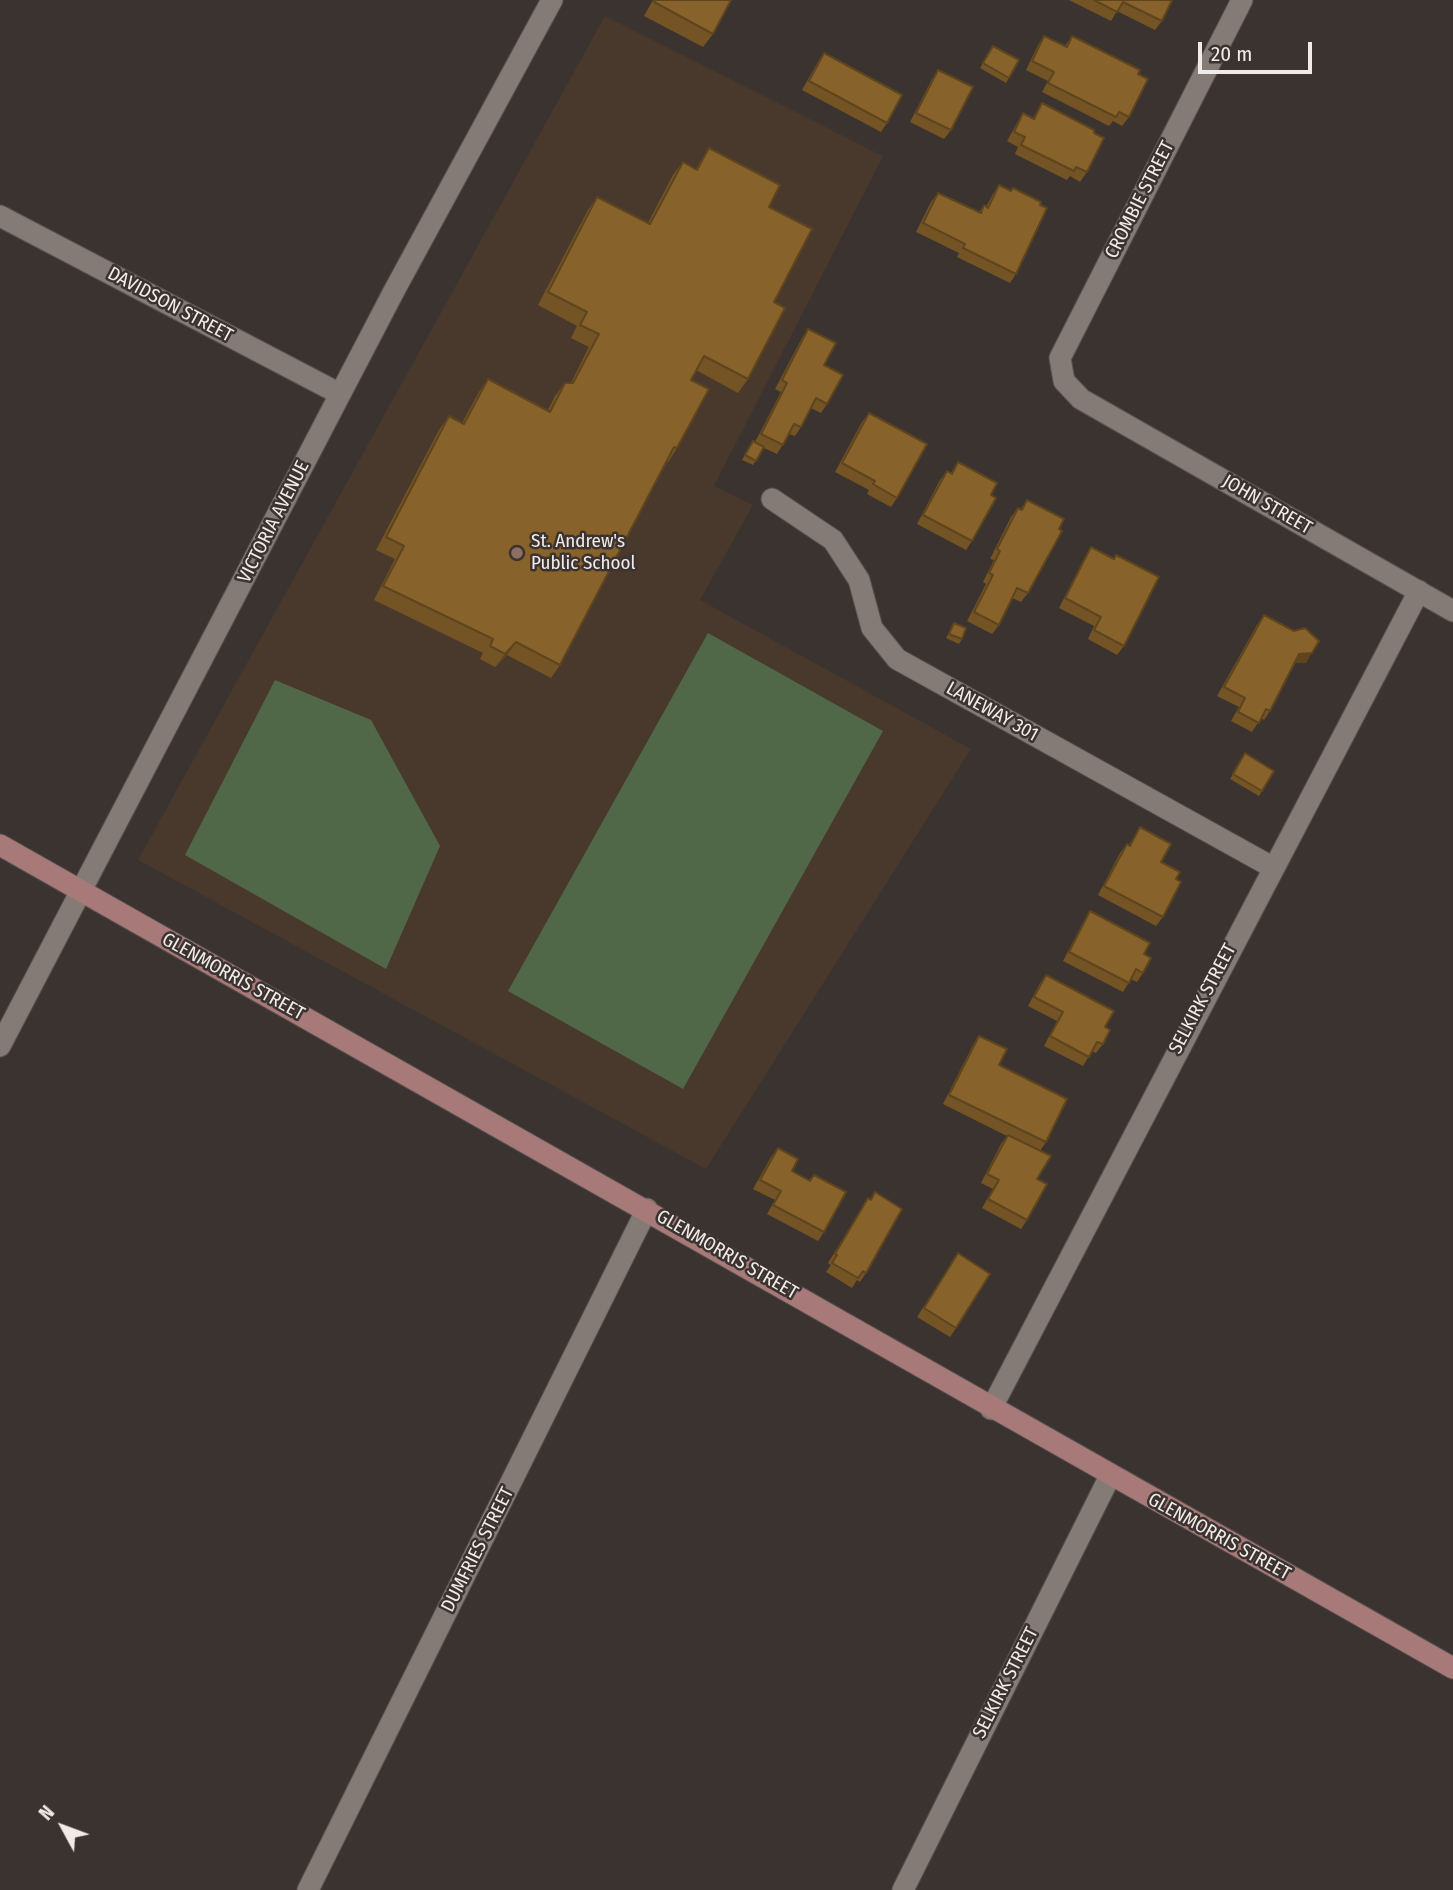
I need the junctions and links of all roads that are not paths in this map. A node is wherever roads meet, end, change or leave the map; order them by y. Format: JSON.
{"nodes":[{"id":1,"x":552,"y":0,"type":"edge"},
{"id":2,"x":1242,"y":0,"type":"edge"},
{"id":3,"x":0,"y":216,"type":"edge"},
{"id":4,"x":340,"y":394,"type":"junction"},
{"id":5,"x":1081,"y":399,"type":"joint"},
{"id":6,"x":772,"y":499,"type":"dead end"},
{"id":7,"x":1419,"y":592,"type":"junction"},
{"id":8,"x":1453,"y":611,"type":"edge"},
{"id":9,"x":0,"y":845,"type":"edge"},
{"id":10,"x":1272,"y":867,"type":"junction"},
{"id":11,"x":82,"y":892,"type":"junction"},
{"id":12,"x":0,"y":1046,"type":"edge"},
{"id":13,"x":647,"y":1209,"type":"junction"},
{"id":14,"x":991,"y":1409,"type":"junction"},
{"id":15,"x":1110,"y":1476,"type":"junction"},
{"id":16,"x":1453,"y":1668,"type":"edge"},
{"id":17,"x":308,"y":1890,"type":"edge"},
{"id":18,"x":902,"y":1890,"type":"edge"}],
"edges":[{"from":1,"to":4,"type":"street","name":"VICTORIA AVENUE"},
{"from":2,"to":5,"type":"street","name":"CROMBIE STREET"},
{"from":3,"to":4,"type":"street","name":"DAVIDSON STREET"},
{"from":4,"to":11,"type":"street","name":"VICTORIA AVENUE"},
{"from":5,"to":7,"type":"street","name":"JOHN STREET"},
{"from":6,"to":10,"type":"street","name":"LANEWAY 301"},
{"from":7,"to":8,"type":"street","name":"JOHN STREET"},
{"from":7,"to":10,"type":"street","name":"SELKIRK STREET"},
{"from":9,"to":11,"type":"street","name":"GLENMORRIS STREET"},
{"from":10,"to":14,"type":"street","name":"SELKIRK STREET"},
{"from":11,"to":12,"type":"street","name":"VICTORIA AVENUE"},
{"from":11,"to":13,"type":"street","name":"GLENMORRIS STREET"},
{"from":13,"to":14,"type":"street","name":"GLENMORRIS STREET"},
{"from":13,"to":17,"type":"street","name":"DUMFRIES STREET"},
{"from":14,"to":15,"type":"street","name":"GLENMORRIS STREET"},
{"from":15,"to":16,"type":"street","name":"GLENMORRIS STREET"},
{"from":15,"to":18,"type":"street","name":"SELKIRK STREET"}]}
